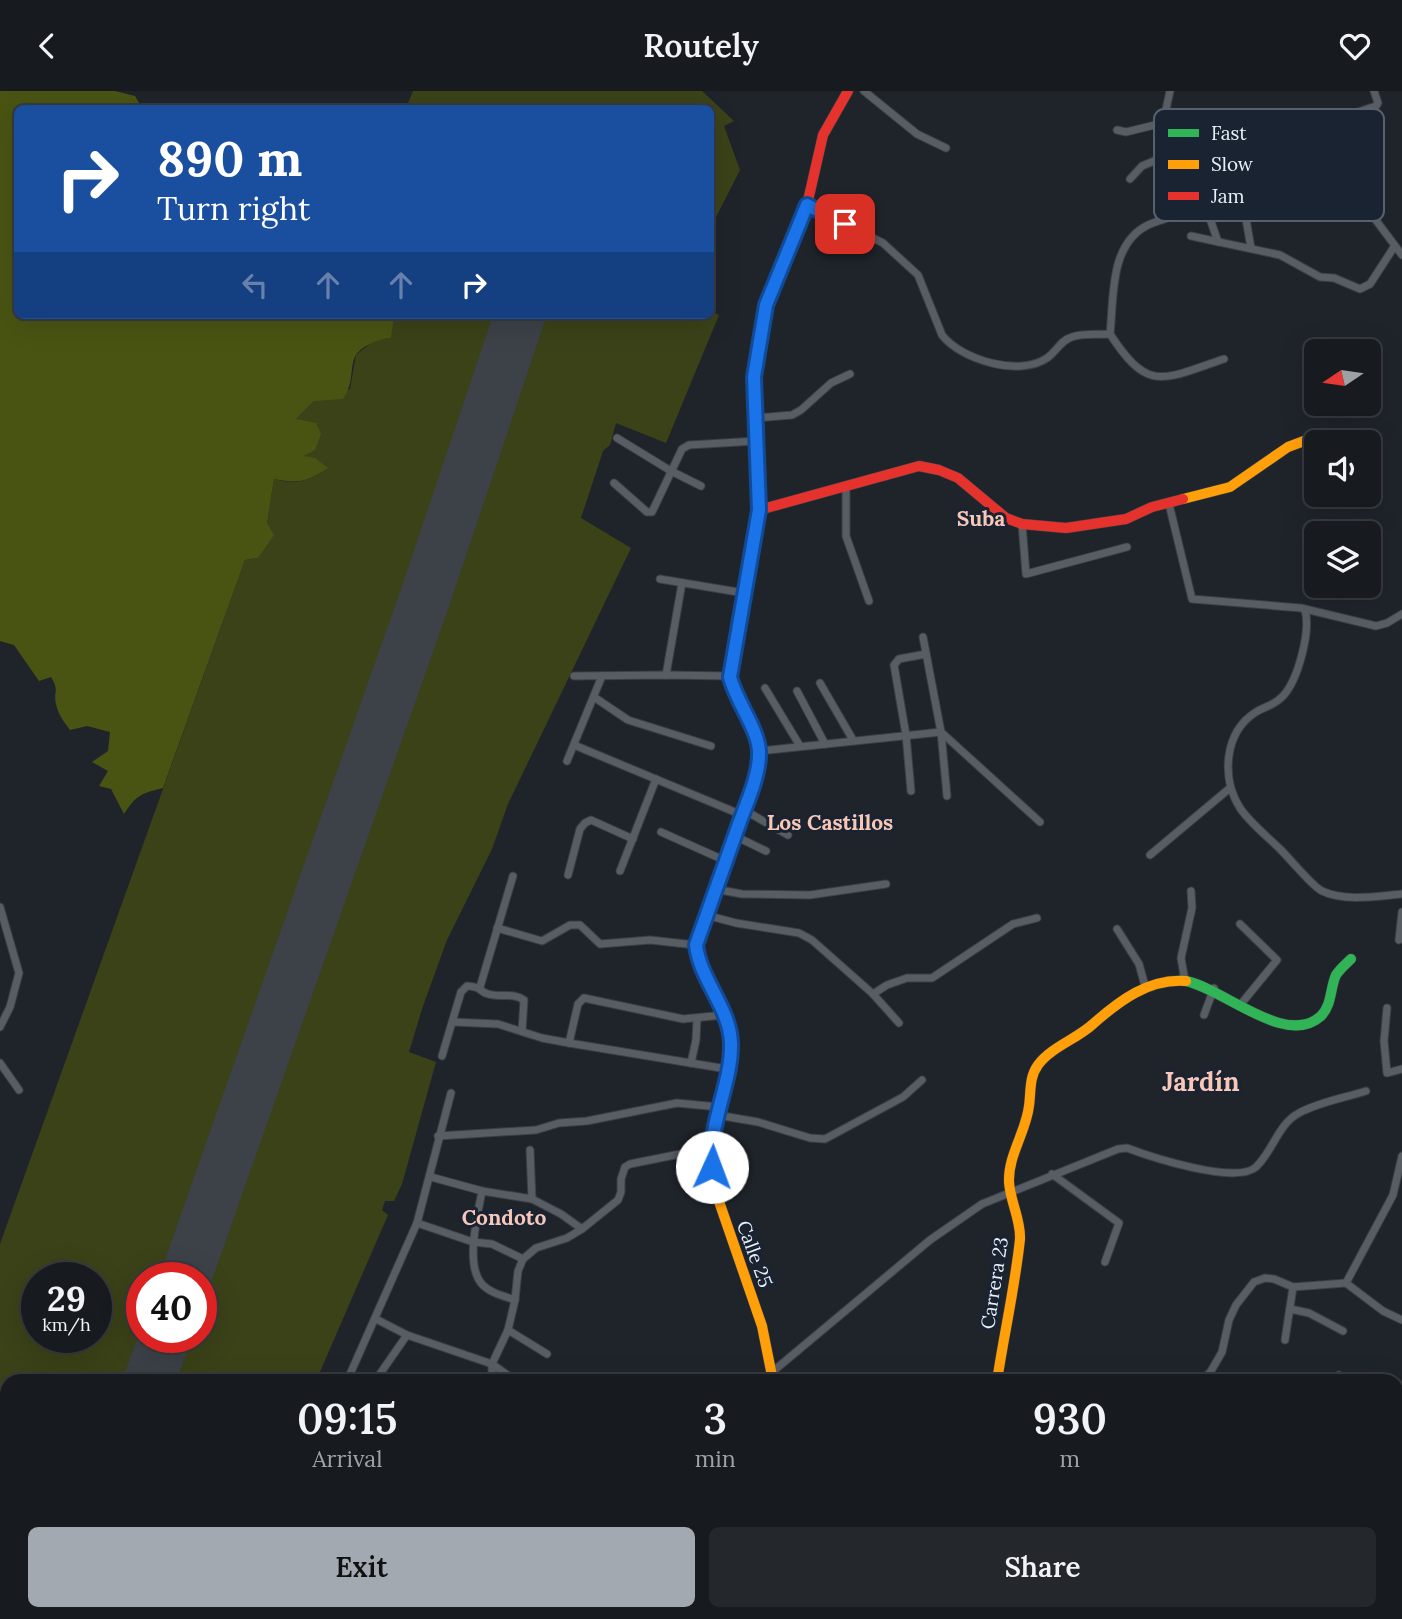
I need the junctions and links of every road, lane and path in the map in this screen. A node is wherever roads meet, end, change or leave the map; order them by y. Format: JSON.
{"nodes":[{"id":1,"x":848,"y":91,"type":"edge"},
{"id":2,"x":864,"y":91,"type":"edge"},
{"id":3,"x":1170,"y":91,"type":"edge"},
{"id":4,"x":1374,"y":91,"type":"edge"},
{"id":5,"x":1166,"y":109,"type":"edge"},
{"id":6,"x":1366,"y":109,"type":"edge"},
{"id":7,"x":1154,"y":125,"type":"edge"},
{"id":8,"x":1116,"y":129,"type":"dead end"},
{"id":9,"x":946,"y":148,"type":"dead end"},
{"id":10,"x":1154,"y":161,"type":"edge"},
{"id":11,"x":1130,"y":179,"type":"dead end"},
{"id":12,"x":807,"y":205,"type":"junction"},
{"id":13,"x":1160,"y":221,"type":"edge"},
{"id":14,"x":1210,"y":221,"type":"edge"},
{"id":15,"x":1246,"y":221,"type":"edge"},
{"id":16,"x":1377,"y":221,"type":"edge"},
{"id":17,"x":1191,"y":236,"type":"dead end"},
{"id":18,"x":1217,"y":242,"type":"junction"},
{"id":19,"x":1394,"y":247,"type":"junction"},
{"id":20,"x":1251,"y":248,"type":"junction"},
{"id":21,"x":1402,"y":255,"type":"edge"},
{"id":22,"x":1110,"y":334,"type":"junction"},
{"id":23,"x":1224,"y":359,"type":"dead end"},
{"id":24,"x":850,"y":374,"type":"dead end"},
{"id":25,"x":755,"y":418,"type":"junction"},
{"id":26,"x":617,"y":438,"type":"dead end"},
{"id":27,"x":756,"y":441,"type":"junction"},
{"id":28,"x":1304,"y":441,"type":"edge"},
{"id":29,"x":671,"y":471,"type":"junction"},
{"id":30,"x":614,"y":483,"type":"dead end"},
{"id":31,"x":701,"y":486,"type":"dead end"},
{"id":32,"x":846,"y":487,"type":"junction"},
{"id":33,"x":1169,"y":504,"type":"junction"},
{"id":34,"x":759,"y":510,"type":"junction"},
{"id":35,"x":1022,"y":524,"type":"junction"},
{"id":36,"x":1127,"y":547,"type":"dead end"},
{"id":37,"x":660,"y":579,"type":"dead end"},
{"id":38,"x":682,"y":583,"type":"junction"},
{"id":39,"x":744,"y":593,"type":"junction"},
{"id":40,"x":869,"y":601,"type":"dead end"},
{"id":41,"x":1305,"y":610,"type":"junction"},
{"id":42,"x":1402,"y":614,"type":"edge"},
{"id":43,"x":923,"y":637,"type":"dead end"},
{"id":44,"x":926,"y":654,"type":"junction"},
{"id":45,"x":666,"y":674,"type":"junction"},
{"id":46,"x":602,"y":676,"type":"junction"},
{"id":47,"x":573,"y":677,"type":"dead end"},
{"id":48,"x":730,"y":677,"type":"junction"},
{"id":49,"x":820,"y":683,"type":"dead end"},
{"id":50,"x":765,"y":688,"type":"dead end"},
{"id":51,"x":797,"y":691,"type":"dead end"},
{"id":52,"x":594,"y":697,"type":"junction"},
{"id":53,"x":941,"y":732,"type":"junction"},
{"id":54,"x":906,"y":735,"type":"junction"},
{"id":55,"x":853,"y":740,"type":"junction"},
{"id":56,"x":825,"y":744,"type":"junction"},
{"id":57,"x":574,"y":745,"type":"junction"},
{"id":58,"x":711,"y":746,"type":"dead end"},
{"id":59,"x":800,"y":746,"type":"junction"},
{"id":60,"x":759,"y":751,"type":"junction"},
{"id":61,"x":567,"y":761,"type":"dead end"},
{"id":62,"x":656,"y":779,"type":"junction"},
{"id":63,"x":1230,"y":788,"type":"junction"},
{"id":64,"x":911,"y":791,"type":"dead end"},
{"id":65,"x":947,"y":796,"type":"dead end"},
{"id":66,"x":743,"y":812,"type":"junction"},
{"id":67,"x":1040,"y":822,"type":"dead end"},
{"id":68,"x":661,"y":832,"type":"dead end"},
{"id":69,"x":788,"y":835,"type":"dead end"},
{"id":70,"x":735,"y":836,"type":"junction"},
{"id":71,"x":632,"y":839,"type":"junction"},
{"id":72,"x":766,"y":851,"type":"dead end"},
{"id":73,"x":1150,"y":855,"type":"dead end"},
{"id":74,"x":726,"y":861,"type":"junction"},
{"id":75,"x":620,"y":871,"type":"dead end"},
{"id":76,"x":568,"y":875,"type":"dead end"},
{"id":77,"x":513,"y":876,"type":"dead end"},
{"id":78,"x":886,"y":884,"type":"dead end"},
{"id":79,"x":716,"y":890,"type":"junction"},
{"id":80,"x":1191,"y":891,"type":"dead end"},
{"id":81,"x":1402,"y":894,"type":"edge"},
{"id":82,"x":0,"y":907,"type":"edge"},
{"id":83,"x":1402,"y":912,"type":"edge"},
{"id":84,"x":706,"y":915,"type":"junction"},
{"id":85,"x":1037,"y":918,"type":"dead end"},
{"id":86,"x":1240,"y":924,"type":"dead end"},
{"id":87,"x":497,"y":928,"type":"junction"},
{"id":88,"x":1117,"y":929,"type":"dead end"},
{"id":89,"x":1399,"y":940,"type":"dead end"},
{"id":90,"x":696,"y":945,"type":"junction"},
{"id":91,"x":1351,"y":959,"type":"dead end"},
{"id":92,"x":1185,"y":981,"type":"junction"},
{"id":93,"x":1145,"y":986,"type":"junction"},
{"id":94,"x":480,"y":987,"type":"junction"},
{"id":95,"x":1214,"y":988,"type":"junction"},
{"id":96,"x":873,"y":994,"type":"junction"},
{"id":97,"x":1241,"y":1004,"type":"junction"},
{"id":98,"x":1387,"y":1008,"type":"dead end"},
{"id":99,"x":724,"y":1015,"type":"junction"},
{"id":100,"x":1205,"y":1015,"type":"dead end"},
{"id":101,"x":697,"y":1019,"type":"junction"},
{"id":102,"x":453,"y":1022,"type":"junction"},
{"id":103,"x":899,"y":1023,"type":"dead end"},
{"id":104,"x":0,"y":1027,"type":"edge"},
{"id":105,"x":522,"y":1031,"type":"junction"},
{"id":106,"x":569,"y":1043,"type":"junction"},
{"id":107,"x":442,"y":1056,"type":"dead end"},
{"id":108,"x":0,"y":1063,"type":"edge"},
{"id":109,"x":691,"y":1063,"type":"junction"},
{"id":110,"x":727,"y":1069,"type":"junction"},
{"id":111,"x":1402,"y":1069,"type":"edge"},
{"id":112,"x":922,"y":1080,"type":"dead end"},
{"id":113,"x":19,"y":1090,"type":"dead end"},
{"id":114,"x":1366,"y":1091,"type":"dead end"},
{"id":115,"x":451,"y":1093,"type":"dead end"},
{"id":116,"x":718,"y":1111,"type":"junction"},
{"id":117,"x":438,"y":1136,"type":"junction"},
{"id":118,"x":710,"y":1148,"type":"junction"},
{"id":119,"x":530,"y":1150,"type":"dead end"},
{"id":120,"x":1402,"y":1156,"type":"edge"},
{"id":121,"x":1052,"y":1174,"type":"junction"},
{"id":122,"x":430,"y":1178,"type":"junction"},
{"id":123,"x":482,"y":1191,"type":"junction"},
{"id":124,"x":1010,"y":1191,"type":"junction"},
{"id":125,"x":1393,"y":1195,"type":"junction"},
{"id":126,"x":1402,"y":1198,"type":"edge"},
{"id":127,"x":532,"y":1199,"type":"junction"},
{"id":128,"x":417,"y":1223,"type":"junction"},
{"id":129,"x":582,"y":1229,"type":"junction"},
{"id":130,"x":473,"y":1242,"type":"junction"},
{"id":131,"x":523,"y":1259,"type":"junction"},
{"id":132,"x":1105,"y":1262,"type":"dead end"},
{"id":133,"x":1346,"y":1283,"type":"junction"},
{"id":134,"x":1293,"y":1287,"type":"junction"},
{"id":135,"x":515,"y":1300,"type":"junction"},
{"id":136,"x":1290,"y":1309,"type":"junction"},
{"id":137,"x":376,"y":1318,"type":"junction"},
{"id":138,"x":1402,"y":1320,"type":"edge"},
{"id":139,"x":508,"y":1330,"type":"junction"},
{"id":140,"x":1343,"y":1331,"type":"dead end"},
{"id":141,"x":407,"y":1335,"type":"junction"},
{"id":142,"x":1285,"y":1340,"type":"dead end"},
{"id":143,"x":547,"y":1354,"type":"dead end"},
{"id":144,"x":492,"y":1364,"type":"junction"},
{"id":145,"x":350,"y":1374,"type":"edge"},
{"id":146,"x":380,"y":1374,"type":"edge"},
{"id":147,"x":492,"y":1374,"type":"edge"},
{"id":148,"x":506,"y":1374,"type":"edge"},
{"id":149,"x":771,"y":1374,"type":"edge"},
{"id":150,"x":775,"y":1374,"type":"edge"},
{"id":151,"x":998,"y":1374,"type":"edge"},
{"id":152,"x":1208,"y":1374,"type":"edge"}],
"edges":[{"from":1,"to":12,"type":"street"},
{"from":2,"to":9,"type":"street"},
{"from":3,"to":5,"type":"street"},
{"from":4,"to":6,"type":"street"},
{"from":7,"to":8,"type":"street"},
{"from":10,"to":11,"type":"street"},
{"from":12,"to":22,"type":"street"},
{"from":12,"to":25,"type":"street"},
{"from":13,"to":22,"type":"street"},
{"from":14,"to":18,"type":"street"},
{"from":15,"to":20,"type":"street"},
{"from":16,"to":19,"type":"street"},
{"from":17,"to":18,"type":"street"},
{"from":18,"to":20,"type":"street"},
{"from":19,"to":20,"type":"street"},
{"from":19,"to":21,"type":"street"},
{"from":22,"to":23,"type":"street"},
{"from":24,"to":25,"type":"street"},
{"from":25,"to":27,"type":"street"},
{"from":26,"to":29,"type":"street"},
{"from":27,"to":29,"type":"street"},
{"from":27,"to":34,"type":"street"},
{"from":28,"to":33,"type":"street"},
{"from":29,"to":30,"type":"street"},
{"from":29,"to":31,"type":"street"},
{"from":32,"to":34,"type":"street"},
{"from":32,"to":35,"type":"street"},
{"from":32,"to":40,"type":"street"},
{"from":33,"to":35,"type":"street"},
{"from":33,"to":41,"type":"street"},
{"from":34,"to":39,"type":"street"},
{"from":35,"to":36,"type":"street"},
{"from":37,"to":38,"type":"street"},
{"from":38,"to":39,"type":"street"},
{"from":38,"to":45,"type":"street"},
{"from":39,"to":48,"type":"street"},
{"from":41,"to":42,"type":"street"},
{"from":41,"to":63,"type":"street"},
{"from":43,"to":44,"type":"street"},
{"from":44,"to":53,"type":"street"},
{"from":44,"to":54,"type":"street"},
{"from":45,"to":46,"type":"street"},
{"from":45,"to":48,"type":"street"},
{"from":46,"to":47,"type":"street"},
{"from":46,"to":52,"type":"street"},
{"from":48,"to":60,"type":"street"},
{"from":49,"to":55,"type":"street"},
{"from":50,"to":59,"type":"street"},
{"from":51,"to":56,"type":"street"},
{"from":52,"to":57,"type":"street"},
{"from":52,"to":58,"type":"street"},
{"from":53,"to":54,"type":"street"},
{"from":53,"to":65,"type":"street"},
{"from":53,"to":67,"type":"street"},
{"from":54,"to":55,"type":"street"},
{"from":54,"to":64,"type":"street"},
{"from":55,"to":56,"type":"street"},
{"from":56,"to":59,"type":"street"},
{"from":57,"to":61,"type":"street"},
{"from":57,"to":62,"type":"street"},
{"from":59,"to":60,"type":"street"},
{"from":60,"to":66,"type":"street"},
{"from":62,"to":66,"type":"street"},
{"from":62,"to":71,"type":"street"},
{"from":63,"to":73,"type":"street"},
{"from":63,"to":81,"type":"street"},
{"from":66,"to":69,"type":"street"},
{"from":66,"to":70,"type":"street"},
{"from":68,"to":74,"type":"street"},
{"from":70,"to":72,"type":"street"},
{"from":70,"to":74,"type":"street"},
{"from":71,"to":75,"type":"street"},
{"from":71,"to":76,"type":"street"},
{"from":74,"to":79,"type":"street"},
{"from":77,"to":87,"type":"street"},
{"from":78,"to":79,"type":"street"},
{"from":79,"to":84,"type":"street"},
{"from":80,"to":92,"type":"street"},
{"from":82,"to":104,"type":"street"},
{"from":83,"to":89,"type":"street"},
{"from":84,"to":90,"type":"street"},
{"from":84,"to":96,"type":"street"},
{"from":85,"to":96,"type":"street"},
{"from":86,"to":97,"type":"street"},
{"from":87,"to":90,"type":"street"},
{"from":87,"to":94,"type":"street"},
{"from":88,"to":93,"type":"street"},
{"from":90,"to":99,"type":"street","name":"Calle 25"},
{"from":91,"to":97,"type":"street"},
{"from":92,"to":93,"type":"street"},
{"from":92,"to":95,"type":"street"},
{"from":93,"to":124,"type":"street"},
{"from":94,"to":102,"type":"street"},
{"from":94,"to":105,"type":"street"},
{"from":95,"to":97,"type":"street"},
{"from":95,"to":100,"type":"street"},
{"from":96,"to":103,"type":"street"},
{"from":98,"to":111,"type":"street"},
{"from":99,"to":101,"type":"street"},
{"from":99,"to":110,"type":"street","name":"Calle 25"},
{"from":101,"to":106,"type":"street"},
{"from":101,"to":109,"type":"street"},
{"from":102,"to":105,"type":"street"},
{"from":102,"to":107,"type":"street"},
{"from":105,"to":106,"type":"street"},
{"from":106,"to":109,"type":"street"},
{"from":108,"to":113,"type":"street"},
{"from":109,"to":110,"type":"street"},
{"from":110,"to":116,"type":"street","name":"Calle 25"},
{"from":112,"to":116,"type":"street"},
{"from":114,"to":121,"type":"street"},
{"from":115,"to":117,"type":"street"},
{"from":116,"to":117,"type":"street"},
{"from":116,"to":118,"type":"street","name":"Calle 25"},
{"from":117,"to":122,"type":"street"},
{"from":118,"to":129,"type":"street"},
{"from":118,"to":149,"type":"street","name":"Calle 25"},
{"from":119,"to":127,"type":"street"},
{"from":120,"to":125,"type":"street"},
{"from":121,"to":124,"type":"street"},
{"from":121,"to":132,"type":"street"},
{"from":122,"to":123,"type":"street"},
{"from":122,"to":128,"type":"street"},
{"from":123,"to":127,"type":"street"},
{"from":123,"to":130,"type":"street"},
{"from":124,"to":150,"type":"street"},
{"from":124,"to":151,"type":"street","name":"Carrera 23"},
{"from":125,"to":126,"type":"street"},
{"from":125,"to":133,"type":"street"},
{"from":127,"to":129,"type":"street"},
{"from":128,"to":130,"type":"street"},
{"from":128,"to":137,"type":"street"},
{"from":129,"to":131,"type":"street"},
{"from":130,"to":131,"type":"street"},
{"from":130,"to":135,"type":"street"},
{"from":131,"to":135,"type":"street"},
{"from":133,"to":134,"type":"street"},
{"from":133,"to":138,"type":"street"},
{"from":134,"to":136,"type":"street"},
{"from":134,"to":152,"type":"street"},
{"from":135,"to":139,"type":"street"},
{"from":136,"to":140,"type":"street"},
{"from":136,"to":142,"type":"street"},
{"from":137,"to":141,"type":"street"},
{"from":137,"to":145,"type":"street"},
{"from":139,"to":143,"type":"street"},
{"from":139,"to":144,"type":"street"},
{"from":141,"to":144,"type":"street"},
{"from":141,"to":146,"type":"street"},
{"from":144,"to":147,"type":"street"},
{"from":144,"to":148,"type":"street"}]}
